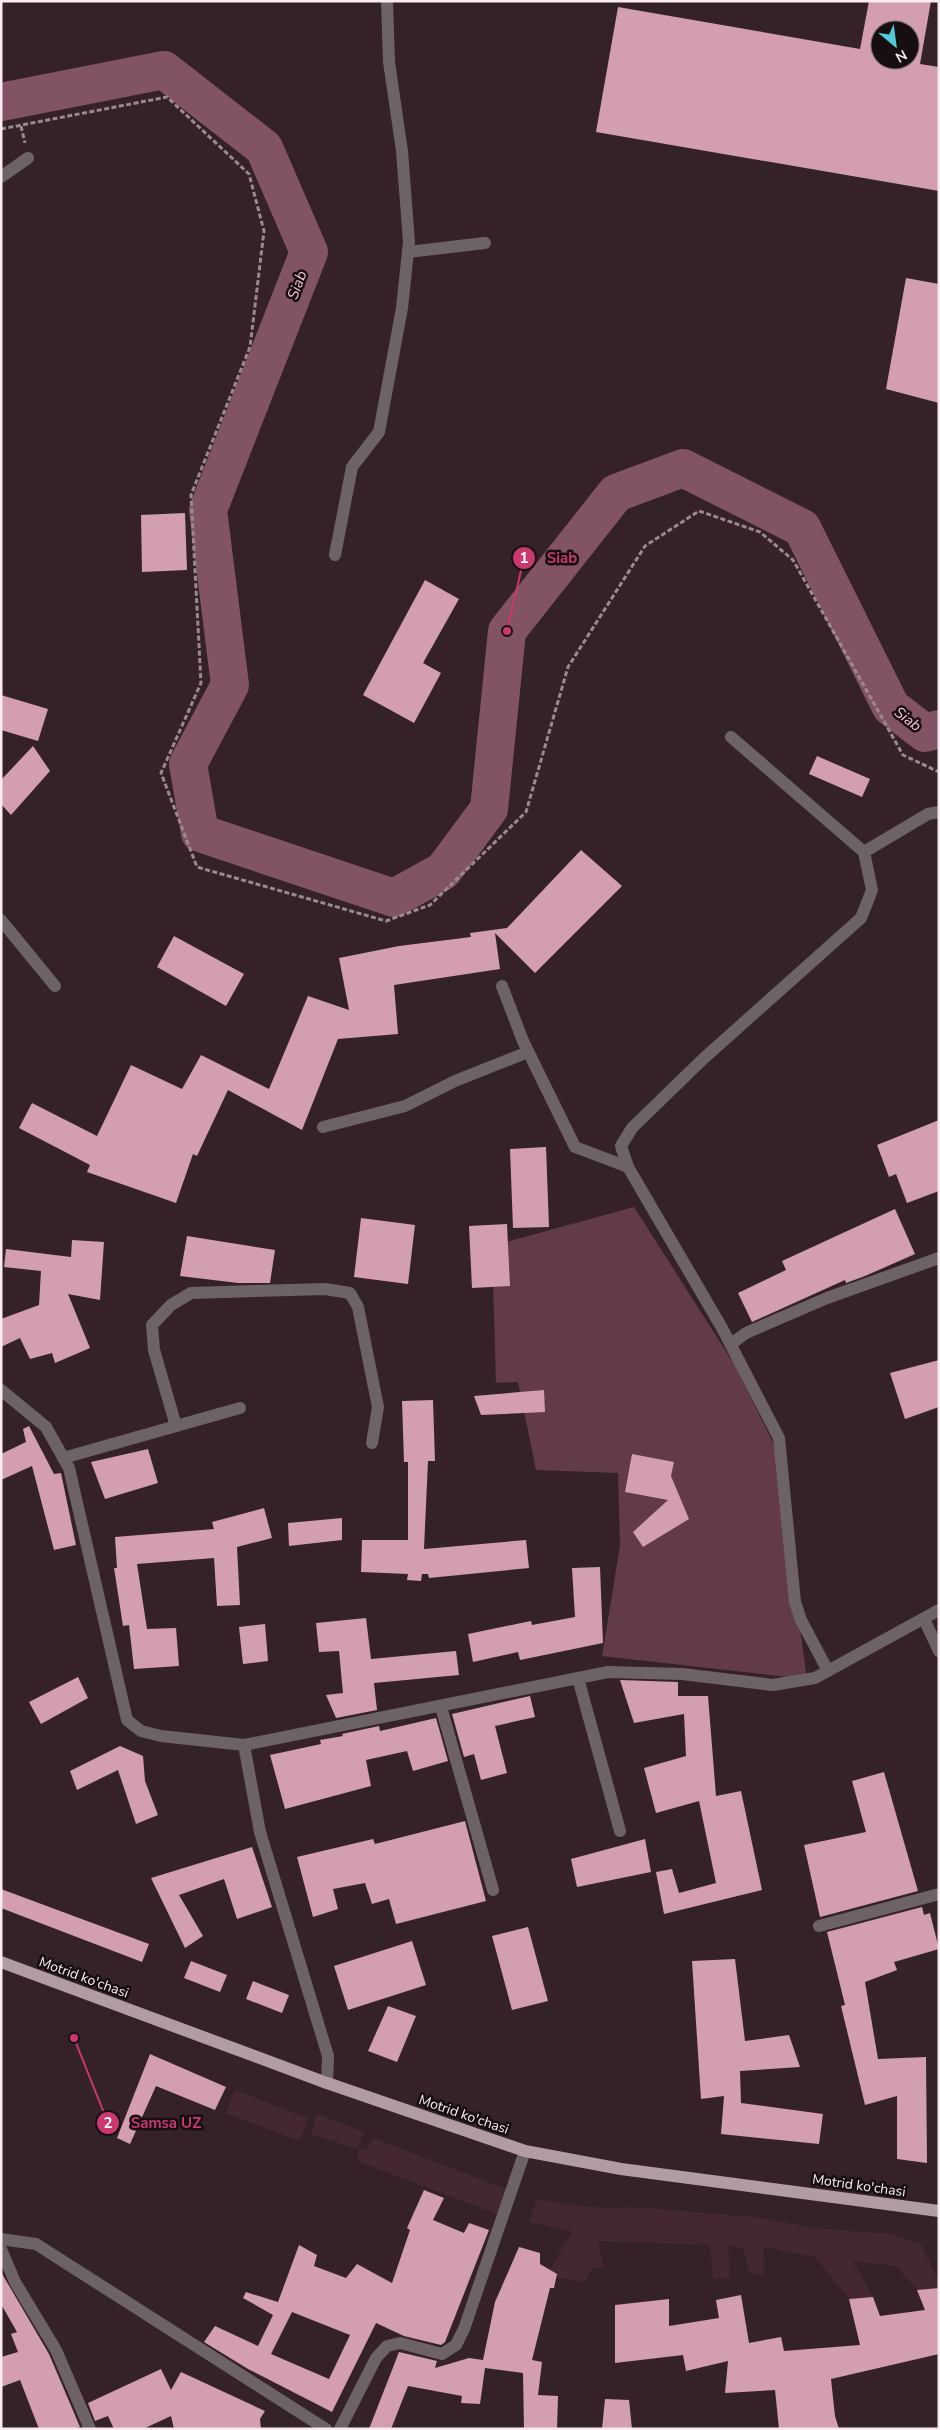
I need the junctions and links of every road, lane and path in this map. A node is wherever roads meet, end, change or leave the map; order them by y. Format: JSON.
{"nodes":[{"id":1,"x":387,"y":1,"type":"edge"},
{"id":2,"x":1,"y":129,"type":"edge"},
{"id":3,"x":28,"y":158,"type":"dead end"},
{"id":4,"x":1,"y":177,"type":"edge"},
{"id":5,"x":486,"y":243,"type":"dead end"},
{"id":6,"x":408,"y":252,"type":"junction"},
{"id":7,"x":335,"y":555,"type":"dead end"},
{"id":8,"x":731,"y":737,"type":"dead end"},
{"id":9,"x":939,"y":772,"type":"edge"},
{"id":10,"x":939,"y":812,"type":"edge"},
{"id":11,"x":864,"y":852,"type":"junction"},
{"id":12,"x":1,"y":920,"type":"edge"},
{"id":13,"x":54,"y":986,"type":"dead end"},
{"id":14,"x":502,"y":986,"type":"dead end"},
{"id":15,"x":528,"y":1052,"type":"junction"},
{"id":16,"x":323,"y":1127,"type":"dead end"},
{"id":17,"x":628,"y":1167,"type":"junction"},
{"id":18,"x":939,"y":1258,"type":"edge"},
{"id":19,"x":731,"y":1344,"type":"junction"},
{"id":20,"x":1,"y":1390,"type":"edge"},
{"id":21,"x":240,"y":1408,"type":"dead end"},
{"id":22,"x":176,"y":1426,"type":"junction"},
{"id":23,"x":372,"y":1443,"type":"dead end"},
{"id":24,"x":63,"y":1458,"type":"junction"},
{"id":25,"x":939,"y":1610,"type":"edge"},
{"id":26,"x":924,"y":1619,"type":"junction"},
{"id":27,"x":939,"y":1651,"type":"edge"},
{"id":28,"x":828,"y":1671,"type":"junction"},
{"id":29,"x":578,"y":1678,"type":"junction"},
{"id":30,"x":441,"y":1707,"type":"junction"},
{"id":31,"x":244,"y":1745,"type":"junction"},
{"id":32,"x":620,"y":1831,"type":"dead end"},
{"id":33,"x":493,"y":1890,"type":"dead end"},
{"id":34,"x":939,"y":1894,"type":"edge"},
{"id":35,"x":819,"y":1926,"type":"dead end"},
{"id":36,"x":1,"y":1962,"type":"edge"},
{"id":37,"x":327,"y":2083,"type":"junction"},
{"id":38,"x":525,"y":2151,"type":"junction"},
{"id":39,"x":939,"y":2211,"type":"edge"},
{"id":40,"x":1,"y":2240,"type":"edge"},
{"id":41,"x":1,"y":2249,"type":"edge"},
{"id":42,"x":90,"y":2429,"type":"edge"},
{"id":43,"x":326,"y":2429,"type":"edge"},
{"id":44,"x":340,"y":2429,"type":"edge"}],
"edges":[{"from":1,"to":6,"type":"street"},
{"from":2,"to":9,"type":"path"},
{"from":3,"to":4,"type":"street"},
{"from":5,"to":6,"type":"street"},
{"from":6,"to":7,"type":"street"},
{"from":8,"to":11,"type":"street"},
{"from":10,"to":11,"type":"street"},
{"from":11,"to":17,"type":"street"},
{"from":12,"to":13,"type":"street"},
{"from":14,"to":15,"type":"street"},
{"from":15,"to":16,"type":"street"},
{"from":15,"to":17,"type":"street"},
{"from":17,"to":19,"type":"street"},
{"from":18,"to":19,"type":"street"},
{"from":19,"to":28,"type":"street"},
{"from":20,"to":24,"type":"street"},
{"from":21,"to":22,"type":"street"},
{"from":22,"to":23,"type":"street"},
{"from":22,"to":24,"type":"street"},
{"from":24,"to":31,"type":"street"},
{"from":25,"to":26,"type":"street"},
{"from":26,"to":27,"type":"street"},
{"from":26,"to":28,"type":"street"},
{"from":28,"to":29,"type":"street"},
{"from":29,"to":30,"type":"street"},
{"from":29,"to":32,"type":"street"},
{"from":30,"to":31,"type":"street"},
{"from":30,"to":33,"type":"street"},
{"from":31,"to":37,"type":"street"},
{"from":34,"to":35,"type":"street"},
{"from":36,"to":37,"type":"main road","name":"Motrid ko'chasi"},
{"from":37,"to":38,"type":"main road","name":"Motrid ko'chasi"},
{"from":38,"to":39,"type":"main road","name":"Motrid ko'chasi"},
{"from":38,"to":44,"type":"street"},
{"from":40,"to":43,"type":"street"},
{"from":41,"to":42,"type":"street"}]}
